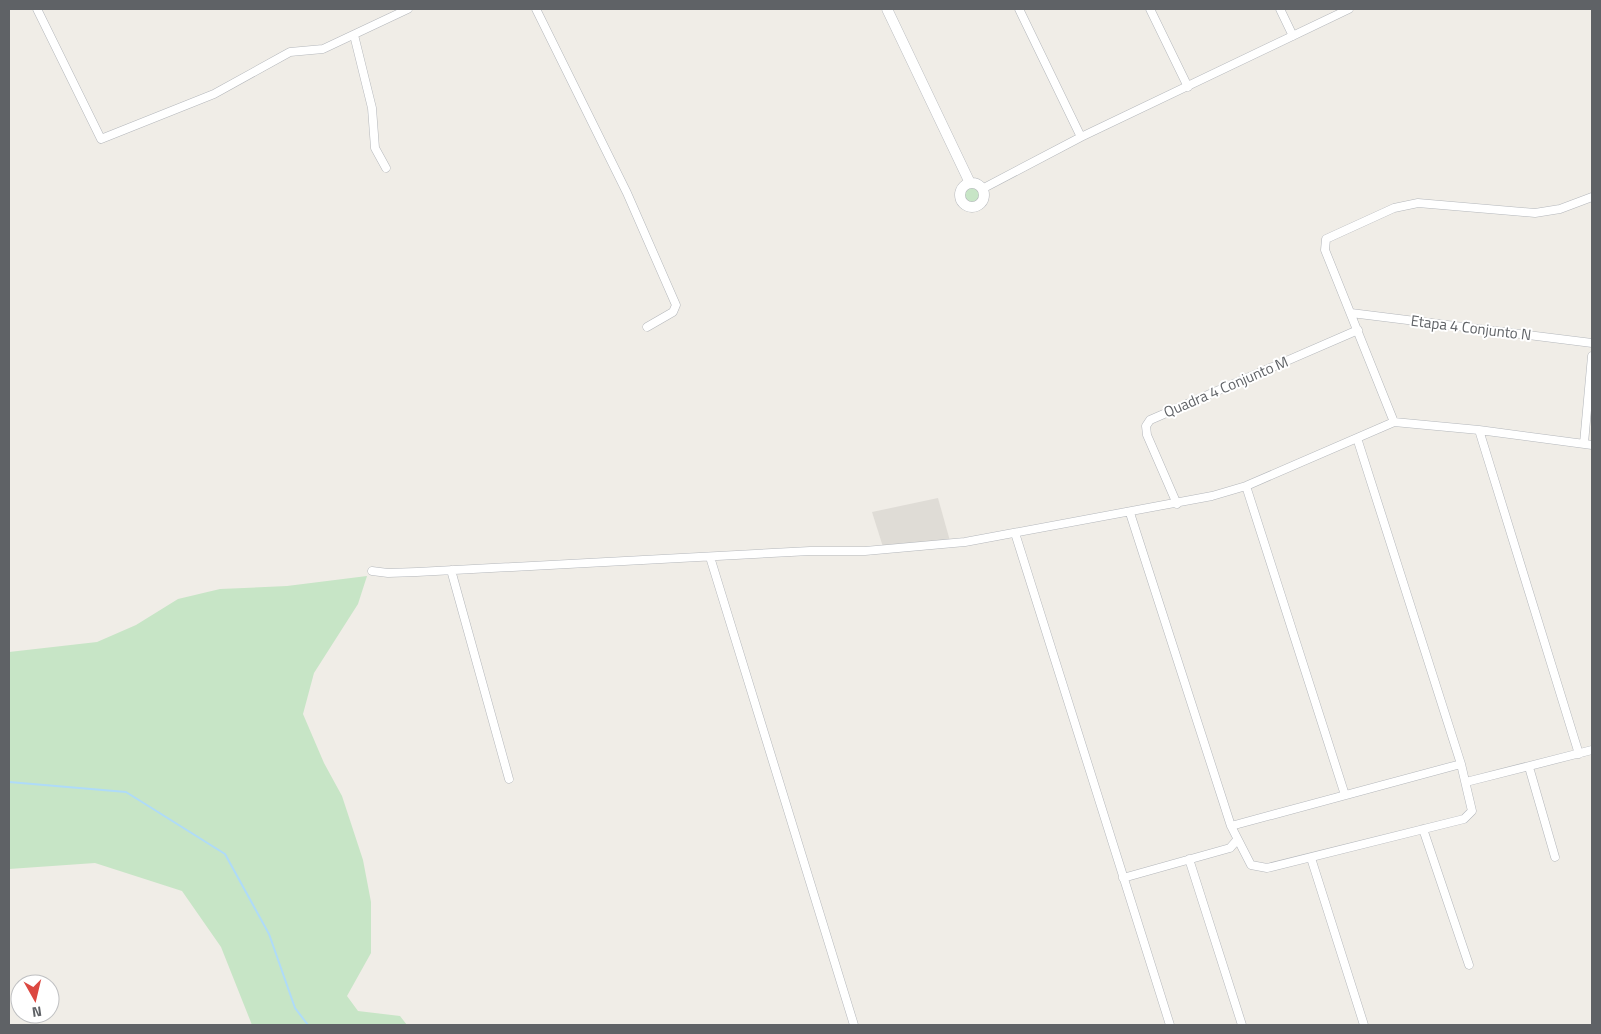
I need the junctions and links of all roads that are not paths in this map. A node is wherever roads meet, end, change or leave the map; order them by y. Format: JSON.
{"nodes":[{"id":1,"x":38,"y":9,"type":"edge"},
{"id":2,"x":408,"y":9,"type":"edge"},
{"id":3,"x":536,"y":9,"type":"edge"},
{"id":4,"x":887,"y":9,"type":"edge"},
{"id":5,"x":1019,"y":9,"type":"edge"},
{"id":6,"x":1150,"y":9,"type":"edge"},
{"id":7,"x":1280,"y":9,"type":"edge"},
{"id":8,"x":1349,"y":9,"type":"edge"},
{"id":9,"x":354,"y":35,"type":"junction"},
{"id":10,"x":1294,"y":36,"type":"junction"},
{"id":11,"x":1188,"y":87,"type":"junction"},
{"id":12,"x":1082,"y":137,"type":"junction"},
{"id":13,"x":386,"y":168,"type":"dead end"},
{"id":14,"x":970,"y":183,"type":"junction"},
{"id":15,"x":982,"y":189,"type":"junction"},
{"id":16,"x":1592,"y":197,"type":"edge"},
{"id":17,"x":1351,"y":313,"type":"junction"},
{"id":18,"x":646,"y":327,"type":"dead end"},
{"id":19,"x":1358,"y":330,"type":"junction"},
{"id":20,"x":1592,"y":343,"type":"edge"},
{"id":21,"x":1592,"y":356,"type":"edge"},
{"id":22,"x":1394,"y":422,"type":"junction"},
{"id":23,"x":1479,"y":430,"type":"junction"},
{"id":24,"x":1357,"y":438,"type":"junction"},
{"id":25,"x":1588,"y":444,"type":"edge"},
{"id":26,"x":1246,"y":486,"type":"junction"},
{"id":27,"x":1177,"y":504,"type":"junction"},
{"id":28,"x":1130,"y":513,"type":"junction"},
{"id":29,"x":1015,"y":533,"type":"junction"},
{"id":30,"x":710,"y":557,"type":"junction"},
{"id":31,"x":451,"y":570,"type":"junction"},
{"id":32,"x":372,"y":571,"type":"dead end"},
{"id":33,"x":1592,"y":750,"type":"edge"},
{"id":34,"x":1579,"y":754,"type":"junction"},
{"id":35,"x":1461,"y":764,"type":"junction"},
{"id":36,"x":1529,"y":767,"type":"junction"},
{"id":37,"x":509,"y":779,"type":"dead end"},
{"id":38,"x":1466,"y":782,"type":"junction"},
{"id":39,"x":1345,"y":795,"type":"junction"},
{"id":40,"x":1231,"y":826,"type":"junction"},
{"id":41,"x":1423,"y":829,"type":"junction"},
{"id":42,"x":1237,"y":840,"type":"junction"},
{"id":43,"x":1555,"y":857,"type":"dead end"},
{"id":44,"x":1311,"y":858,"type":"junction"},
{"id":45,"x":1189,"y":859,"type":"junction"},
{"id":46,"x":1124,"y":878,"type":"junction"},
{"id":47,"x":1469,"y":965,"type":"dead end"},
{"id":48,"x":854,"y":1025,"type":"edge"},
{"id":49,"x":1170,"y":1025,"type":"edge"},
{"id":50,"x":1242,"y":1025,"type":"edge"},
{"id":51,"x":1364,"y":1025,"type":"edge"}],
"edges":[{"from":1,"to":9,"type":"street"},
{"from":2,"to":9,"type":"street"},
{"from":3,"to":18,"type":"street"},
{"from":4,"to":14,"type":"street"},
{"from":5,"to":12,"type":"street"},
{"from":6,"to":11,"type":"street"},
{"from":7,"to":10,"type":"street"},
{"from":8,"to":10,"type":"street"},
{"from":9,"to":13,"type":"street"},
{"from":10,"to":11,"type":"street"},
{"from":11,"to":12,"type":"street"},
{"from":12,"to":15,"type":"street"},
{"from":14,"to":15,"type":"street"},
{"from":14,"to":15,"type":"street"},
{"from":16,"to":17,"type":"street"},
{"from":17,"to":19,"type":"street"},
{"from":17,"to":20,"type":"street","name":"Etapa 4 Conjunto N"},
{"from":19,"to":22,"type":"street"},
{"from":19,"to":27,"type":"street","name":"Quadra 4 Conjunto M"},
{"from":21,"to":25,"type":"street"},
{"from":22,"to":23,"type":"street"},
{"from":22,"to":24,"type":"street"},
{"from":23,"to":25,"type":"street"},
{"from":23,"to":34,"type":"street"},
{"from":24,"to":26,"type":"street"},
{"from":24,"to":35,"type":"street"},
{"from":26,"to":27,"type":"street"},
{"from":26,"to":39,"type":"street"},
{"from":27,"to":28,"type":"street"},
{"from":28,"to":29,"type":"street"},
{"from":28,"to":40,"type":"street"},
{"from":29,"to":30,"type":"street"},
{"from":29,"to":46,"type":"street"},
{"from":30,"to":31,"type":"street"},
{"from":30,"to":48,"type":"street"},
{"from":31,"to":32,"type":"street"},
{"from":31,"to":37,"type":"street"},
{"from":33,"to":34,"type":"street"},
{"from":34,"to":36,"type":"street"},
{"from":35,"to":38,"type":"street"},
{"from":35,"to":39,"type":"street"},
{"from":36,"to":38,"type":"street"},
{"from":36,"to":43,"type":"street"},
{"from":38,"to":41,"type":"street"},
{"from":39,"to":40,"type":"street"},
{"from":40,"to":42,"type":"street"},
{"from":41,"to":44,"type":"street"},
{"from":41,"to":47,"type":"street"},
{"from":42,"to":44,"type":"street"},
{"from":42,"to":45,"type":"street"},
{"from":44,"to":51,"type":"street"},
{"from":45,"to":46,"type":"street"},
{"from":45,"to":50,"type":"street"},
{"from":46,"to":49,"type":"street"}]}
